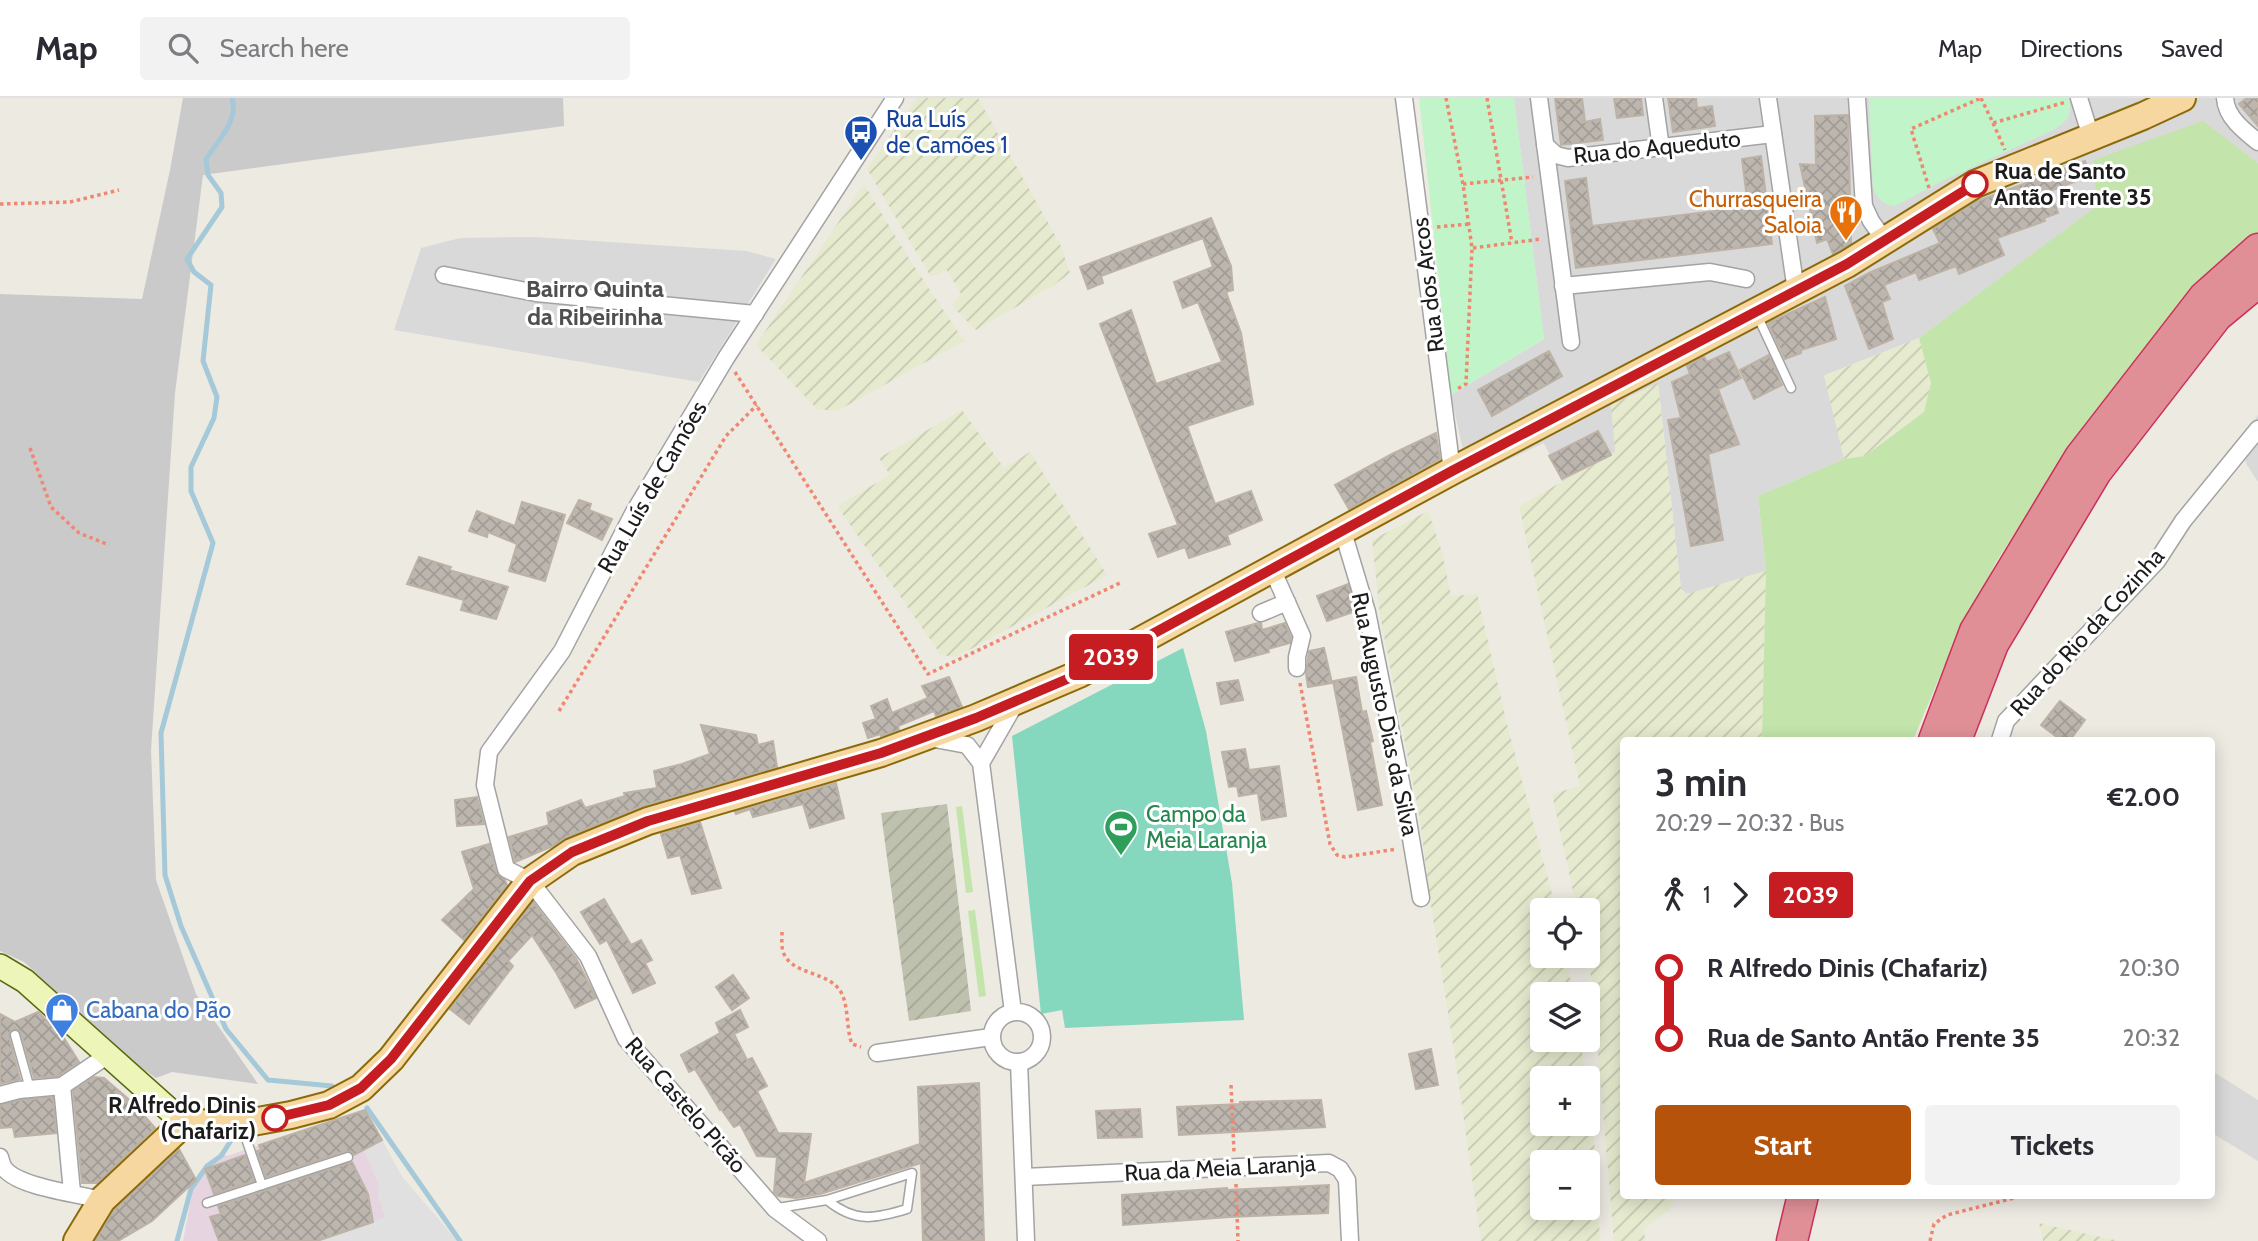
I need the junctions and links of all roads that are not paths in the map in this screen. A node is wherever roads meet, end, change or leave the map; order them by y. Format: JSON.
{"nodes":[{"id":1,"x":895,"y":98,"type":"edge"},
{"id":2,"x":1404,"y":98,"type":"edge"},
{"id":3,"x":1539,"y":98,"type":"edge"},
{"id":4,"x":1654,"y":98,"type":"edge"},
{"id":5,"x":1768,"y":98,"type":"edge"},
{"id":6,"x":1857,"y":98,"type":"edge"},
{"id":7,"x":2182,"y":98,"type":"edge"},
{"id":8,"x":2225,"y":98,"type":"edge"},
{"id":9,"x":2072,"y":100,"type":"edge"},
{"id":10,"x":1773,"y":134,"type":"junction"},
{"id":11,"x":2091,"y":137,"type":"junction"},
{"id":12,"x":2258,"y":142,"type":"edge"},
{"id":13,"x":1545,"y":145,"type":"junction"},
{"id":14,"x":1661,"y":148,"type":"junction"},
{"id":15,"x":1885,"y":242,"type":"junction"},
{"id":16,"x":2258,"y":249,"type":"edge"},
{"id":17,"x":444,"y":275,"type":"dead end"},
{"id":18,"x":1746,"y":279,"type":"dead end"},
{"id":19,"x":2258,"y":282,"type":"edge"},
{"id":20,"x":1563,"y":286,"type":"junction"},
{"id":21,"x":1796,"y":291,"type":"junction"},
{"id":22,"x":1755,"y":313,"type":"junction"},
{"id":23,"x":755,"y":314,"type":"junction"},
{"id":24,"x":1571,"y":342,"type":"dead end"},
{"id":25,"x":1791,"y":388,"type":"dead end"},
{"id":26,"x":2258,"y":429,"type":"edge"},
{"id":27,"x":1452,"y":471,"type":"junction"},
{"id":28,"x":1343,"y":532,"type":"junction"},
{"id":29,"x":1273,"y":570,"type":"junction"},
{"id":30,"x":1287,"y":602,"type":"junction"},
{"id":31,"x":1261,"y":613,"type":"dead end"},
{"id":32,"x":1297,"y":668,"type":"road end"},
{"id":33,"x":1018,"y":700,"type":"junction"},
{"id":34,"x":976,"y":718,"type":"junction"},
{"id":35,"x":925,"y":737,"type":"junction"},
{"id":36,"x":1935,"y":737,"type":"edge"},
{"id":37,"x":1957,"y":737,"type":"edge"},
{"id":38,"x":2001,"y":737,"type":"edge"},
{"id":39,"x":967,"y":746,"type":"junction"},
{"id":40,"x":984,"y":758,"type":"junction"},
{"id":41,"x":530,"y":881,"type":"junction"},
{"id":42,"x":1421,"y":898,"type":"dead end"},
{"id":43,"x":0,"y":966,"type":"edge"},
{"id":44,"x":1013,"y":1012,"type":"junction"},
{"id":45,"x":15,"y":1035,"type":"dead end"},
{"id":46,"x":991,"y":1037,"type":"junction"},
{"id":47,"x":877,"y":1052,"type":"road end"},
{"id":48,"x":108,"y":1055,"type":"junction"},
{"id":49,"x":1019,"y":1062,"type":"junction"},
{"id":50,"x":62,"y":1086,"type":"junction"},
{"id":51,"x":30,"y":1089,"type":"junction"},
{"id":52,"x":0,"y":1095,"type":"edge"},
{"id":53,"x":184,"y":1123,"type":"junction"},
{"id":54,"x":242,"y":1124,"type":"junction"},
{"id":55,"x":0,"y":1157,"type":"edge"},
{"id":56,"x":348,"y":1157,"type":"dead end"},
{"id":57,"x":1024,"y":1177,"type":"junction"},
{"id":58,"x":262,"y":1185,"type":"junction"},
{"id":59,"x":72,"y":1192,"type":"junction"},
{"id":60,"x":1802,"y":1199,"type":"edge"},
{"id":61,"x":1823,"y":1199,"type":"edge"},
{"id":62,"x":102,"y":1200,"type":"junction"},
{"id":63,"x":827,"y":1200,"type":"junction"},
{"id":64,"x":207,"y":1203,"type":"dead end"},
{"id":65,"x":775,"y":1209,"type":"junction"},
{"id":66,"x":77,"y":1241,"type":"edge"},
{"id":67,"x":818,"y":1241,"type":"edge"},
{"id":68,"x":1026,"y":1241,"type":"edge"},
{"id":69,"x":1350,"y":1241,"type":"edge"},
{"id":70,"x":1792,"y":1241,"type":"edge"},
{"id":71,"x":1813,"y":1241,"type":"edge"}],
"edges":[{"from":1,"to":23,"type":"street","name":"Rua Luís de Camões"},
{"from":2,"to":27,"type":"street","name":"Rua dos Arcos"},
{"from":3,"to":13,"type":"street"},
{"from":4,"to":14,"type":"street"},
{"from":5,"to":10,"type":"street"},
{"from":6,"to":15,"type":"street"},
{"from":7,"to":11,"type":"main road"},
{"from":8,"to":12,"type":"street"},
{"from":9,"to":11,"type":"street"},
{"from":10,"to":14,"type":"street","name":"Rua do Aqueduto"},
{"from":10,"to":21,"type":"street"},
{"from":11,"to":15,"type":"main road"},
{"from":13,"to":14,"type":"street","name":"Rua do Aqueduto"},
{"from":13,"to":20,"type":"street"},
{"from":15,"to":21,"type":"main road"},
{"from":16,"to":36,"type":"highway"},
{"from":17,"to":23,"type":"street"},
{"from":18,"to":20,"type":"street"},
{"from":19,"to":37,"type":"highway"},
{"from":20,"to":24,"type":"street"},
{"from":21,"to":22,"type":"main road"},
{"from":22,"to":25,"type":"lane"},
{"from":22,"to":27,"type":"main road"},
{"from":23,"to":41,"type":"street","name":"Rua Luís de Camões"},
{"from":26,"to":38,"type":"street","name":"Rua do Rio da Cozinha"},
{"from":27,"to":28,"type":"main road"},
{"from":28,"to":29,"type":"main road"},
{"from":28,"to":42,"type":"street","name":"Rua Augusto Dias da Silva"},
{"from":29,"to":30,"type":"street"},
{"from":29,"to":33,"type":"main road"},
{"from":30,"to":31,"type":"street"},
{"from":30,"to":32,"type":"street"},
{"from":33,"to":34,"type":"main road"},
{"from":33,"to":40,"type":"street"},
{"from":34,"to":35,"type":"main road"},
{"from":34,"to":39,"type":"street"},
{"from":34,"to":40,"type":"street"},
{"from":35,"to":39,"type":"street"},
{"from":35,"to":41,"type":"main road"},
{"from":39,"to":40,"type":"street"},
{"from":40,"to":44,"type":"street"},
{"from":41,"to":54,"type":"main road"},
{"from":41,"to":65,"type":"street","name":"Rua Castelo Picão"},
{"from":43,"to":48,"type":"street"},
{"from":44,"to":46,"type":"street"},
{"from":44,"to":49,"type":"street"},
{"from":45,"to":51,"type":"lane"},
{"from":46,"to":47,"type":"street"},
{"from":46,"to":49,"type":"street"},
{"from":48,"to":50,"type":"street"},
{"from":48,"to":53,"type":"street"},
{"from":49,"to":57,"type":"street"},
{"from":50,"to":51,"type":"street"},
{"from":50,"to":59,"type":"street"},
{"from":51,"to":52,"type":"street"},
{"from":53,"to":54,"type":"main road"},
{"from":53,"to":62,"type":"main road"},
{"from":54,"to":58,"type":"lane"},
{"from":55,"to":59,"type":"street"},
{"from":56,"to":58,"type":"lane"},
{"from":57,"to":68,"type":"street"},
{"from":57,"to":69,"type":"street","name":"Rua da Meia Laranja"},
{"from":58,"to":64,"type":"lane"},
{"from":59,"to":62,"type":"street"},
{"from":60,"to":70,"type":"highway"},
{"from":61,"to":71,"type":"highway"},
{"from":62,"to":66,"type":"main road"},
{"from":63,"to":63,"type":"lane"},
{"from":63,"to":65,"type":"lane"},
{"from":65,"to":67,"type":"street","name":"Rua Castelo Picão"}]}
